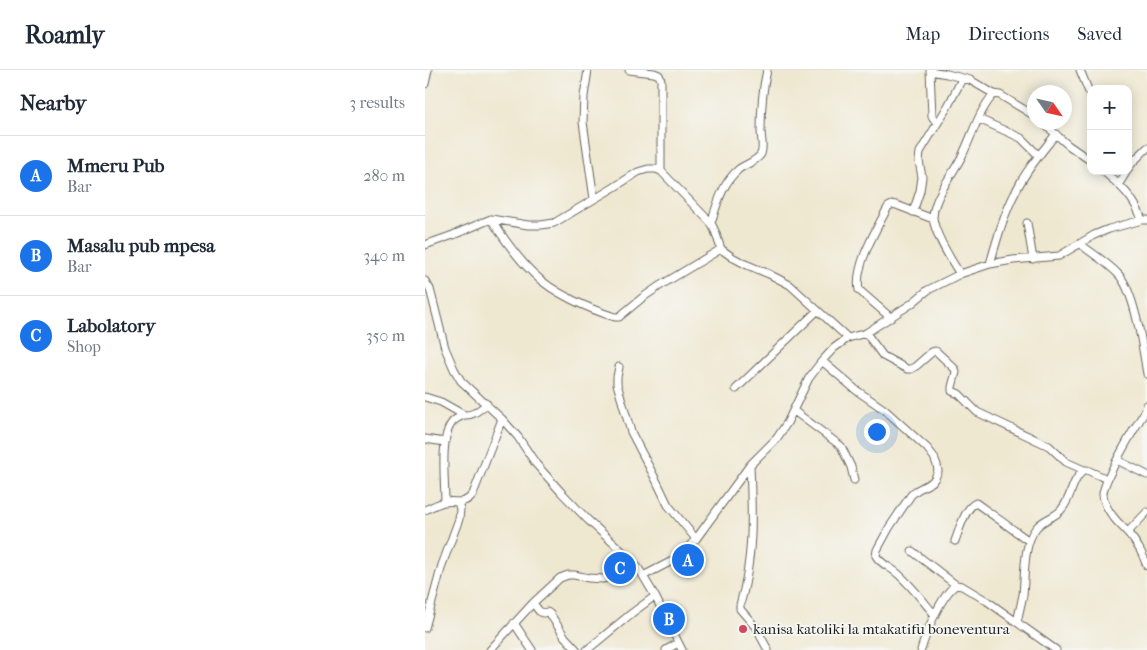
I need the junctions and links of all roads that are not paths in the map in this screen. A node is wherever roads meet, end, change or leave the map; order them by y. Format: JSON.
{"nodes":[{"id":1,"x":428,"y":70,"type":"edge"},
{"id":2,"x":588,"y":70,"type":"edge"},
{"id":3,"x":629,"y":70,"type":"edge"},
{"id":4,"x":767,"y":70,"type":"edge"},
{"id":5,"x":930,"y":70,"type":"edge"},
{"id":6,"x":1080,"y":70,"type":"edge"},
{"id":7,"x":962,"y":79,"type":"junction"},
{"id":8,"x":425,"y":84,"type":"edge"},
{"id":9,"x":1087,"y":87,"type":"edge"},
{"id":10,"x":995,"y":94,"type":"junction"},
{"id":11,"x":1027,"y":111,"type":"edge"},
{"id":12,"x":979,"y":119,"type":"junction"},
{"id":13,"x":938,"y":122,"type":"junction"},
{"id":14,"x":1051,"y":130,"type":"edge"},
{"id":15,"x":1056,"y":134,"type":"junction"},
{"id":16,"x":1147,"y":148,"type":"edge"},
{"id":17,"x":1039,"y":156,"type":"junction"},
{"id":18,"x":1087,"y":158,"type":"edge"},
{"id":19,"x":1133,"y":162,"type":"edge"},
{"id":20,"x":661,"y":171,"type":"junction"},
{"id":21,"x":1108,"y":175,"type":"edge"},
{"id":22,"x":1125,"y":175,"type":"edge"},
{"id":23,"x":1119,"y":184,"type":"junction"},
{"id":24,"x":594,"y":199,"type":"junction"},
{"id":25,"x":913,"y":212,"type":"junction"},
{"id":26,"x":491,"y":219,"type":"junction"},
{"id":27,"x":933,"y":220,"type":"junction"},
{"id":28,"x":1144,"y":220,"type":"edge"},
{"id":29,"x":711,"y":223,"type":"junction"},
{"id":30,"x":1027,"y":223,"type":"dead end"},
{"id":31,"x":1080,"y":244,"type":"junction"},
{"id":32,"x":425,"y":245,"type":"edge"},
{"id":33,"x":721,"y":249,"type":"junction"},
{"id":34,"x":1033,"y":259,"type":"junction"},
{"id":35,"x":990,"y":264,"type":"junction"},
{"id":36,"x":960,"y":274,"type":"junction"},
{"id":37,"x":425,"y":281,"type":"edge"},
{"id":38,"x":817,"y":311,"type":"junction"},
{"id":39,"x":891,"y":318,"type":"junction"},
{"id":40,"x":865,"y":333,"type":"junction"},
{"id":41,"x":848,"y":338,"type":"junction"},
{"id":42,"x":1145,"y":348,"type":"edge"},
{"id":43,"x":822,"y":361,"type":"junction"},
{"id":44,"x":619,"y":366,"type":"dead end"},
{"id":45,"x":1147,"y":374,"type":"edge"},
{"id":46,"x":736,"y":389,"type":"dead end"},
{"id":47,"x":425,"y":397,"type":"edge"},
{"id":48,"x":487,"y":404,"type":"junction"},
{"id":49,"x":1147,"y":405,"type":"edge"},
{"id":50,"x":794,"y":411,"type":"junction"},
{"id":51,"x":464,"y":415,"type":"junction"},
{"id":52,"x":502,"y":419,"type":"junction"},
{"id":53,"x":425,"y":439,"type":"edge"},
{"id":54,"x":445,"y":442,"type":"junction"},
{"id":55,"x":1117,"y":460,"type":"junction"},
{"id":56,"x":750,"y":465,"type":"junction"},
{"id":57,"x":1084,"y":470,"type":"junction"},
{"id":58,"x":1147,"y":475,"type":"edge"},
{"id":59,"x":1107,"y":479,"type":"junction"},
{"id":60,"x":854,"y":480,"type":"dead end"},
{"id":61,"x":445,"y":502,"type":"junction"},
{"id":62,"x":458,"y":502,"type":"junction"},
{"id":63,"x":425,"y":510,"type":"edge"},
{"id":64,"x":1147,"y":512,"type":"edge"},
{"id":65,"x":1128,"y":532,"type":"junction"},
{"id":66,"x":696,"y":539,"type":"junction"},
{"id":67,"x":955,"y":541,"type":"dead end"},
{"id":68,"x":1029,"y":541,"type":"junction"},
{"id":69,"x":912,"y":551,"type":"dead end"},
{"id":70,"x":1147,"y":566,"type":"edge"},
{"id":71,"x":639,"y":569,"type":"junction"},
{"id":72,"x":643,"y":576,"type":"junction"},
{"id":73,"x":956,"y":585,"type":"junction"},
{"id":74,"x":655,"y":596,"type":"junction"},
{"id":75,"x":533,"y":603,"type":"junction"},
{"id":76,"x":935,"y":615,"type":"junction"},
{"id":77,"x":1017,"y":622,"type":"junction"},
{"id":78,"x":514,"y":623,"type":"junction"},
{"id":79,"x":425,"y":628,"type":"edge"},
{"id":80,"x":680,"y":647,"type":"edge"},
{"id":81,"x":490,"y":650,"type":"edge"},
{"id":82,"x":532,"y":650,"type":"edge"},
{"id":83,"x":577,"y":650,"type":"edge"},
{"id":84,"x":587,"y":650,"type":"edge"},
{"id":85,"x":665,"y":650,"type":"edge"},
{"id":86,"x":768,"y":650,"type":"edge"},
{"id":87,"x":921,"y":650,"type":"edge"},
{"id":88,"x":1056,"y":650,"type":"edge"}],
"edges":[{"from":1,"to":8,"type":"street"},
{"from":2,"to":24,"type":"street"},
{"from":3,"to":20,"type":"street"},
{"from":4,"to":29,"type":"street"},
{"from":5,"to":7,"type":"street"},
{"from":5,"to":13,"type":"street"},
{"from":6,"to":9,"type":"street"},
{"from":7,"to":10,"type":"street"},
{"from":7,"to":13,"type":"street"},
{"from":10,"to":11,"type":"street"},
{"from":10,"to":12,"type":"street"},
{"from":12,"to":17,"type":"street"},
{"from":12,"to":27,"type":"street"},
{"from":13,"to":25,"type":"street"},
{"from":14,"to":15,"type":"street"},
{"from":15,"to":17,"type":"street"},
{"from":15,"to":18,"type":"street"},
{"from":16,"to":19,"type":"street"},
{"from":17,"to":35,"type":"street"},
{"from":20,"to":24,"type":"street"},
{"from":20,"to":29,"type":"street"},
{"from":21,"to":23,"type":"street"},
{"from":22,"to":23,"type":"street"},
{"from":23,"to":28,"type":"street"},
{"from":24,"to":26,"type":"street"},
{"from":25,"to":27,"type":"street"},
{"from":25,"to":39,"type":"street"},
{"from":26,"to":32,"type":"street"},
{"from":26,"to":33,"type":"street"},
{"from":27,"to":36,"type":"street"},
{"from":28,"to":31,"type":"street"},
{"from":29,"to":33,"type":"street"},
{"from":30,"to":34,"type":"street"},
{"from":31,"to":34,"type":"street"},
{"from":31,"to":42,"type":"street"},
{"from":33,"to":38,"type":"street"},
{"from":34,"to":35,"type":"street"},
{"from":35,"to":36,"type":"street"},
{"from":36,"to":39,"type":"street"},
{"from":37,"to":48,"type":"street"},
{"from":38,"to":41,"type":"street"},
{"from":38,"to":46,"type":"street"},
{"from":39,"to":40,"type":"street"},
{"from":40,"to":41,"type":"street"},
{"from":40,"to":57,"type":"street"},
{"from":41,"to":43,"type":"street"},
{"from":42,"to":45,"type":"street"},
{"from":43,"to":50,"type":"street"},
{"from":43,"to":76,"type":"street"},
{"from":44,"to":66,"type":"street"},
{"from":47,"to":51,"type":"street"},
{"from":48,"to":51,"type":"street"},
{"from":48,"to":52,"type":"street"},
{"from":49,"to":55,"type":"street"},
{"from":50,"to":56,"type":"street"},
{"from":50,"to":60,"type":"street"},
{"from":51,"to":54,"type":"street"},
{"from":52,"to":62,"type":"street"},
{"from":52,"to":71,"type":"street"},
{"from":53,"to":54,"type":"street"},
{"from":54,"to":61,"type":"street"},
{"from":55,"to":58,"type":"street"},
{"from":55,"to":59,"type":"street"},
{"from":56,"to":66,"type":"street"},
{"from":56,"to":86,"type":"street"},
{"from":57,"to":59,"type":"street"},
{"from":57,"to":68,"type":"street"},
{"from":59,"to":65,"type":"street"},
{"from":61,"to":62,"type":"street"},
{"from":61,"to":63,"type":"street"},
{"from":62,"to":79,"type":"street"},
{"from":64,"to":65,"type":"street"},
{"from":65,"to":70,"type":"street"},
{"from":66,"to":72,"type":"street"},
{"from":67,"to":68,"type":"street"},
{"from":68,"to":77,"type":"street"},
{"from":69,"to":73,"type":"street"},
{"from":71,"to":72,"type":"street"},
{"from":71,"to":75,"type":"street"},
{"from":72,"to":74,"type":"street"},
{"from":73,"to":76,"type":"street"},
{"from":73,"to":77,"type":"street"},
{"from":74,"to":80,"type":"street"},
{"from":74,"to":84,"type":"street"},
{"from":75,"to":78,"type":"street"},
{"from":75,"to":83,"type":"street"},
{"from":76,"to":87,"type":"street"},
{"from":77,"to":88,"type":"street"},
{"from":78,"to":81,"type":"street"},
{"from":78,"to":82,"type":"street"},
{"from":80,"to":85,"type":"street"}]}
